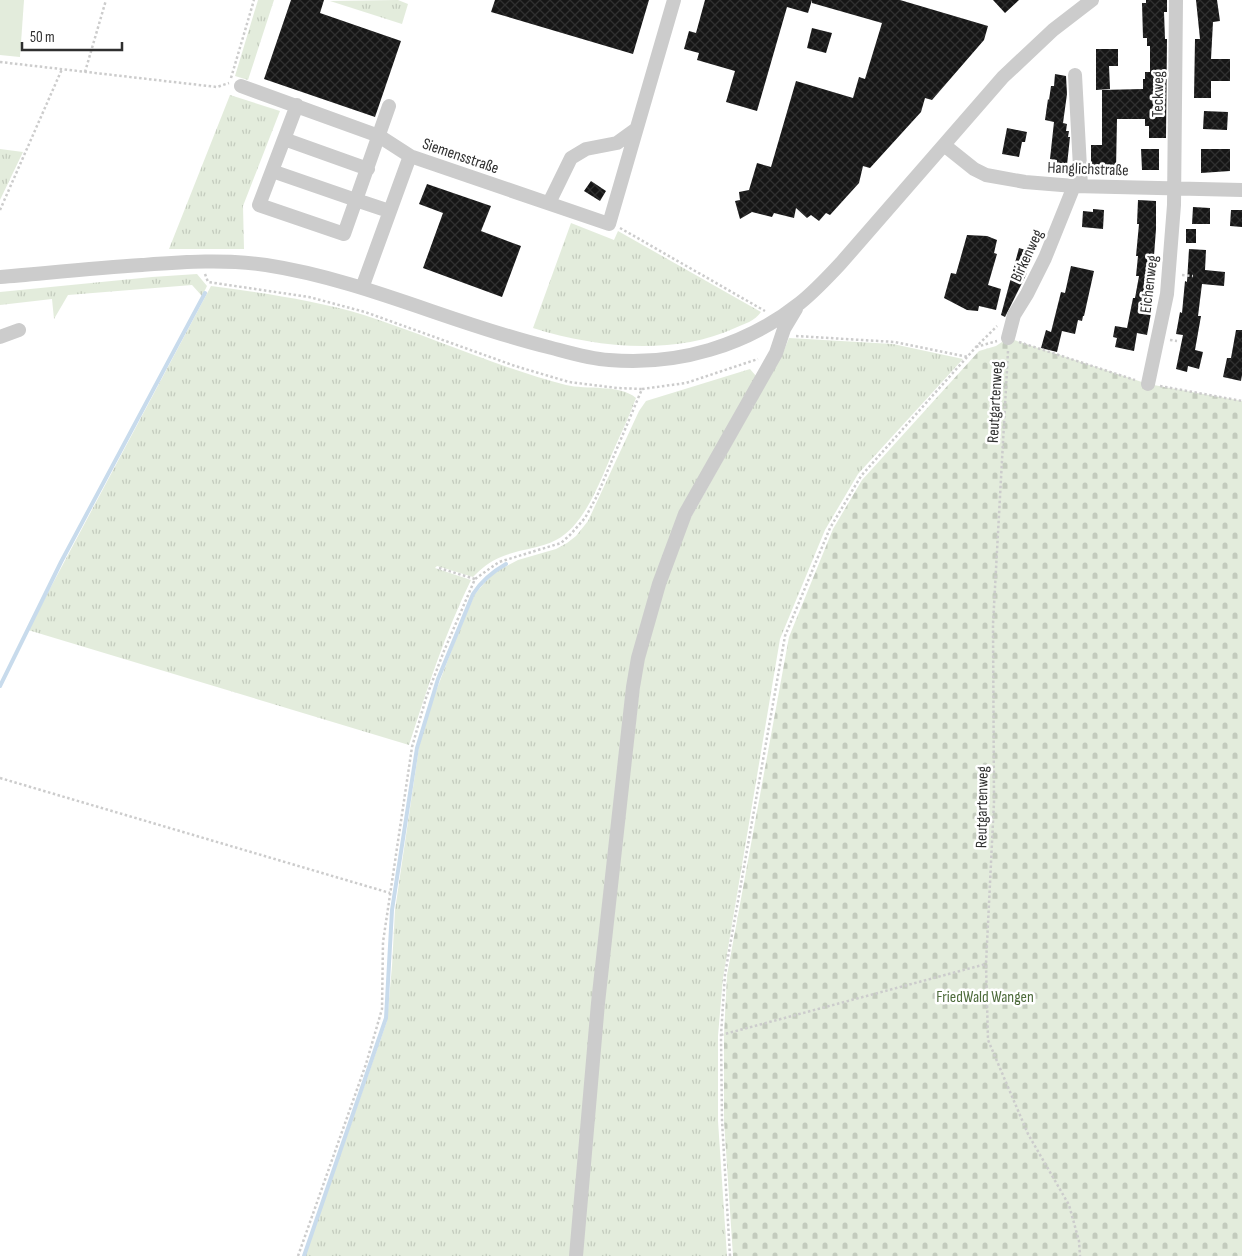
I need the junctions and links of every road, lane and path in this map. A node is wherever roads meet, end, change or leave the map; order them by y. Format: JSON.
{"nodes":[{"id":1,"x":106,"y":0,"type":"edge"},
{"id":2,"x":254,"y":0,"type":"edge"},
{"id":3,"x":674,"y":0,"type":"edge"},
{"id":4,"x":1092,"y":0,"type":"edge"},
{"id":5,"x":1176,"y":0,"type":"edge"},
{"id":6,"x":0,"y":62,"type":"edge"},
{"id":7,"x":62,"y":69,"type":"junction"},
{"id":8,"x":86,"y":72,"type":"junction"},
{"id":9,"x":1074,"y":75,"type":"dead end"},
{"id":10,"x":241,"y":86,"type":"dead end"},
{"id":11,"x":297,"y":105,"type":"junction"},
{"id":12,"x":390,"y":106,"type":"dead end"},
{"id":13,"x":635,"y":130,"type":"junction"},
{"id":14,"x":378,"y":136,"type":"junction"},
{"id":15,"x":284,"y":140,"type":"junction"},
{"id":16,"x":944,"y":144,"type":"junction"},
{"id":17,"x":410,"y":156,"type":"junction"},
{"id":18,"x":368,"y":169,"type":"junction"},
{"id":19,"x":272,"y":171,"type":"junction"},
{"id":20,"x":1078,"y":186,"type":"junction"},
{"id":21,"x":1174,"y":188,"type":"junction"},
{"id":22,"x":1242,"y":190,"type":"edge"},
{"id":23,"x":356,"y":200,"type":"junction"},
{"id":24,"x":549,"y":203,"type":"junction"},
{"id":25,"x":0,"y":210,"type":"edge"},
{"id":26,"x":389,"y":211,"type":"junction"},
{"id":27,"x":609,"y":224,"type":"junction"},
{"id":28,"x":206,"y":260,"type":"junction"},
{"id":29,"x":0,"y":277,"type":"edge"},
{"id":30,"x":362,"y":288,"type":"junction"},
{"id":31,"x":800,"y":303,"type":"junction"},
{"id":32,"x":385,"y":311,"type":"dead end"},
{"id":33,"x":1014,"y":315,"type":"junction"},
{"id":34,"x":383,"y":318,"type":"junction"},
{"id":35,"x":778,"y":318,"type":"junction"},
{"id":36,"x":20,"y":330,"type":"dead end"},
{"id":37,"x":782,"y":335,"type":"junction"},
{"id":38,"x":0,"y":337,"type":"edge"},
{"id":39,"x":1008,"y":338,"type":"junction"},
{"id":40,"x":976,"y":347,"type":"junction"},
{"id":41,"x":776,"y":353,"type":"junction"},
{"id":42,"x":968,"y":357,"type":"junction"},
{"id":43,"x":1148,"y":384,"type":"junction"},
{"id":44,"x":642,"y":389,"type":"junction"},
{"id":45,"x":1242,"y":401,"type":"edge"},
{"id":46,"x":439,"y":568,"type":"dead end"},
{"id":47,"x":476,"y":579,"type":"junction"},
{"id":48,"x":0,"y":778,"type":"edge"},
{"id":49,"x":390,"y":893,"type":"junction"},
{"id":50,"x":986,"y":964,"type":"junction"},
{"id":51,"x":721,"y":1036,"type":"junction"},
{"id":52,"x":298,"y":1256,"type":"edge"},
{"id":53,"x":576,"y":1256,"type":"edge"},
{"id":54,"x":730,"y":1256,"type":"edge"},
{"id":55,"x":1080,"y":1256,"type":"edge"}],
"edges":[{"from":1,"to":8,"type":"path"},
{"from":2,"to":8,"type":"path"},
{"from":3,"to":13,"type":"street"},
{"from":4,"to":16,"type":"street"},
{"from":5,"to":21,"type":"street","name":"Teckweg"},
{"from":6,"to":7,"type":"path"},
{"from":7,"to":8,"type":"path"},
{"from":7,"to":25,"type":"path"},
{"from":9,"to":20,"type":"street"},
{"from":10,"to":11,"type":"street"},
{"from":11,"to":14,"type":"street"},
{"from":11,"to":15,"type":"street"},
{"from":12,"to":14,"type":"street"},
{"from":13,"to":24,"type":"street"},
{"from":13,"to":27,"type":"street"},
{"from":14,"to":17,"type":"street"},
{"from":14,"to":18,"type":"street"},
{"from":15,"to":18,"type":"street"},
{"from":15,"to":19,"type":"street"},
{"from":16,"to":20,"type":"street","name":"Hanglichstraße"},
{"from":16,"to":31,"type":"street"},
{"from":17,"to":24,"type":"street","name":"Siemensstraße"},
{"from":17,"to":26,"type":"street","name":"Siemensstraße"},
{"from":18,"to":23,"type":"street"},
{"from":19,"to":23,"type":"street"},
{"from":19,"to":23,"type":"street"},
{"from":20,"to":21,"type":"street","name":"Hanglichstraße"},
{"from":20,"to":33,"type":"street","name":"Birkenweg"},
{"from":21,"to":22,"type":"street","name":"Hanglichstraße"},
{"from":21,"to":43,"type":"street","name":"Eichenweg"},
{"from":23,"to":26,"type":"street"},
{"from":24,"to":27,"type":"street","name":"Siemensstraße"},
{"from":26,"to":30,"type":"street","name":"Siemensstraße"},
{"from":27,"to":35,"type":"path"},
{"from":28,"to":29,"type":"street"},
{"from":28,"to":30,"type":"street"},
{"from":28,"to":34,"type":"path"},
{"from":30,"to":35,"type":"street"},
{"from":31,"to":35,"type":"street"},
{"from":31,"to":37,"type":"street"},
{"from":32,"to":34,"type":"path"},
{"from":33,"to":39,"type":"street","name":"Birkenweg"},
{"from":33,"to":40,"type":"path"},
{"from":34,"to":44,"type":"path"},
{"from":36,"to":38,"type":"street"},
{"from":37,"to":41,"type":"street"},
{"from":37,"to":42,"type":"path"},
{"from":39,"to":40,"type":"path"},
{"from":39,"to":43,"type":"path"},
{"from":39,"to":50,"type":"path","name":"Reutgartenweg"},
{"from":40,"to":42,"type":"path"},
{"from":41,"to":44,"type":"path"},
{"from":41,"to":53,"type":"street"},
{"from":42,"to":51,"type":"path"},
{"from":43,"to":45,"type":"path"},
{"from":44,"to":47,"type":"path"},
{"from":46,"to":47,"type":"path"},
{"from":47,"to":49,"type":"path"},
{"from":48,"to":49,"type":"path"},
{"from":49,"to":52,"type":"path"},
{"from":50,"to":51,"type":"path"},
{"from":50,"to":55,"type":"path","name":"Reutgartenweg"},
{"from":51,"to":54,"type":"path"}]}
